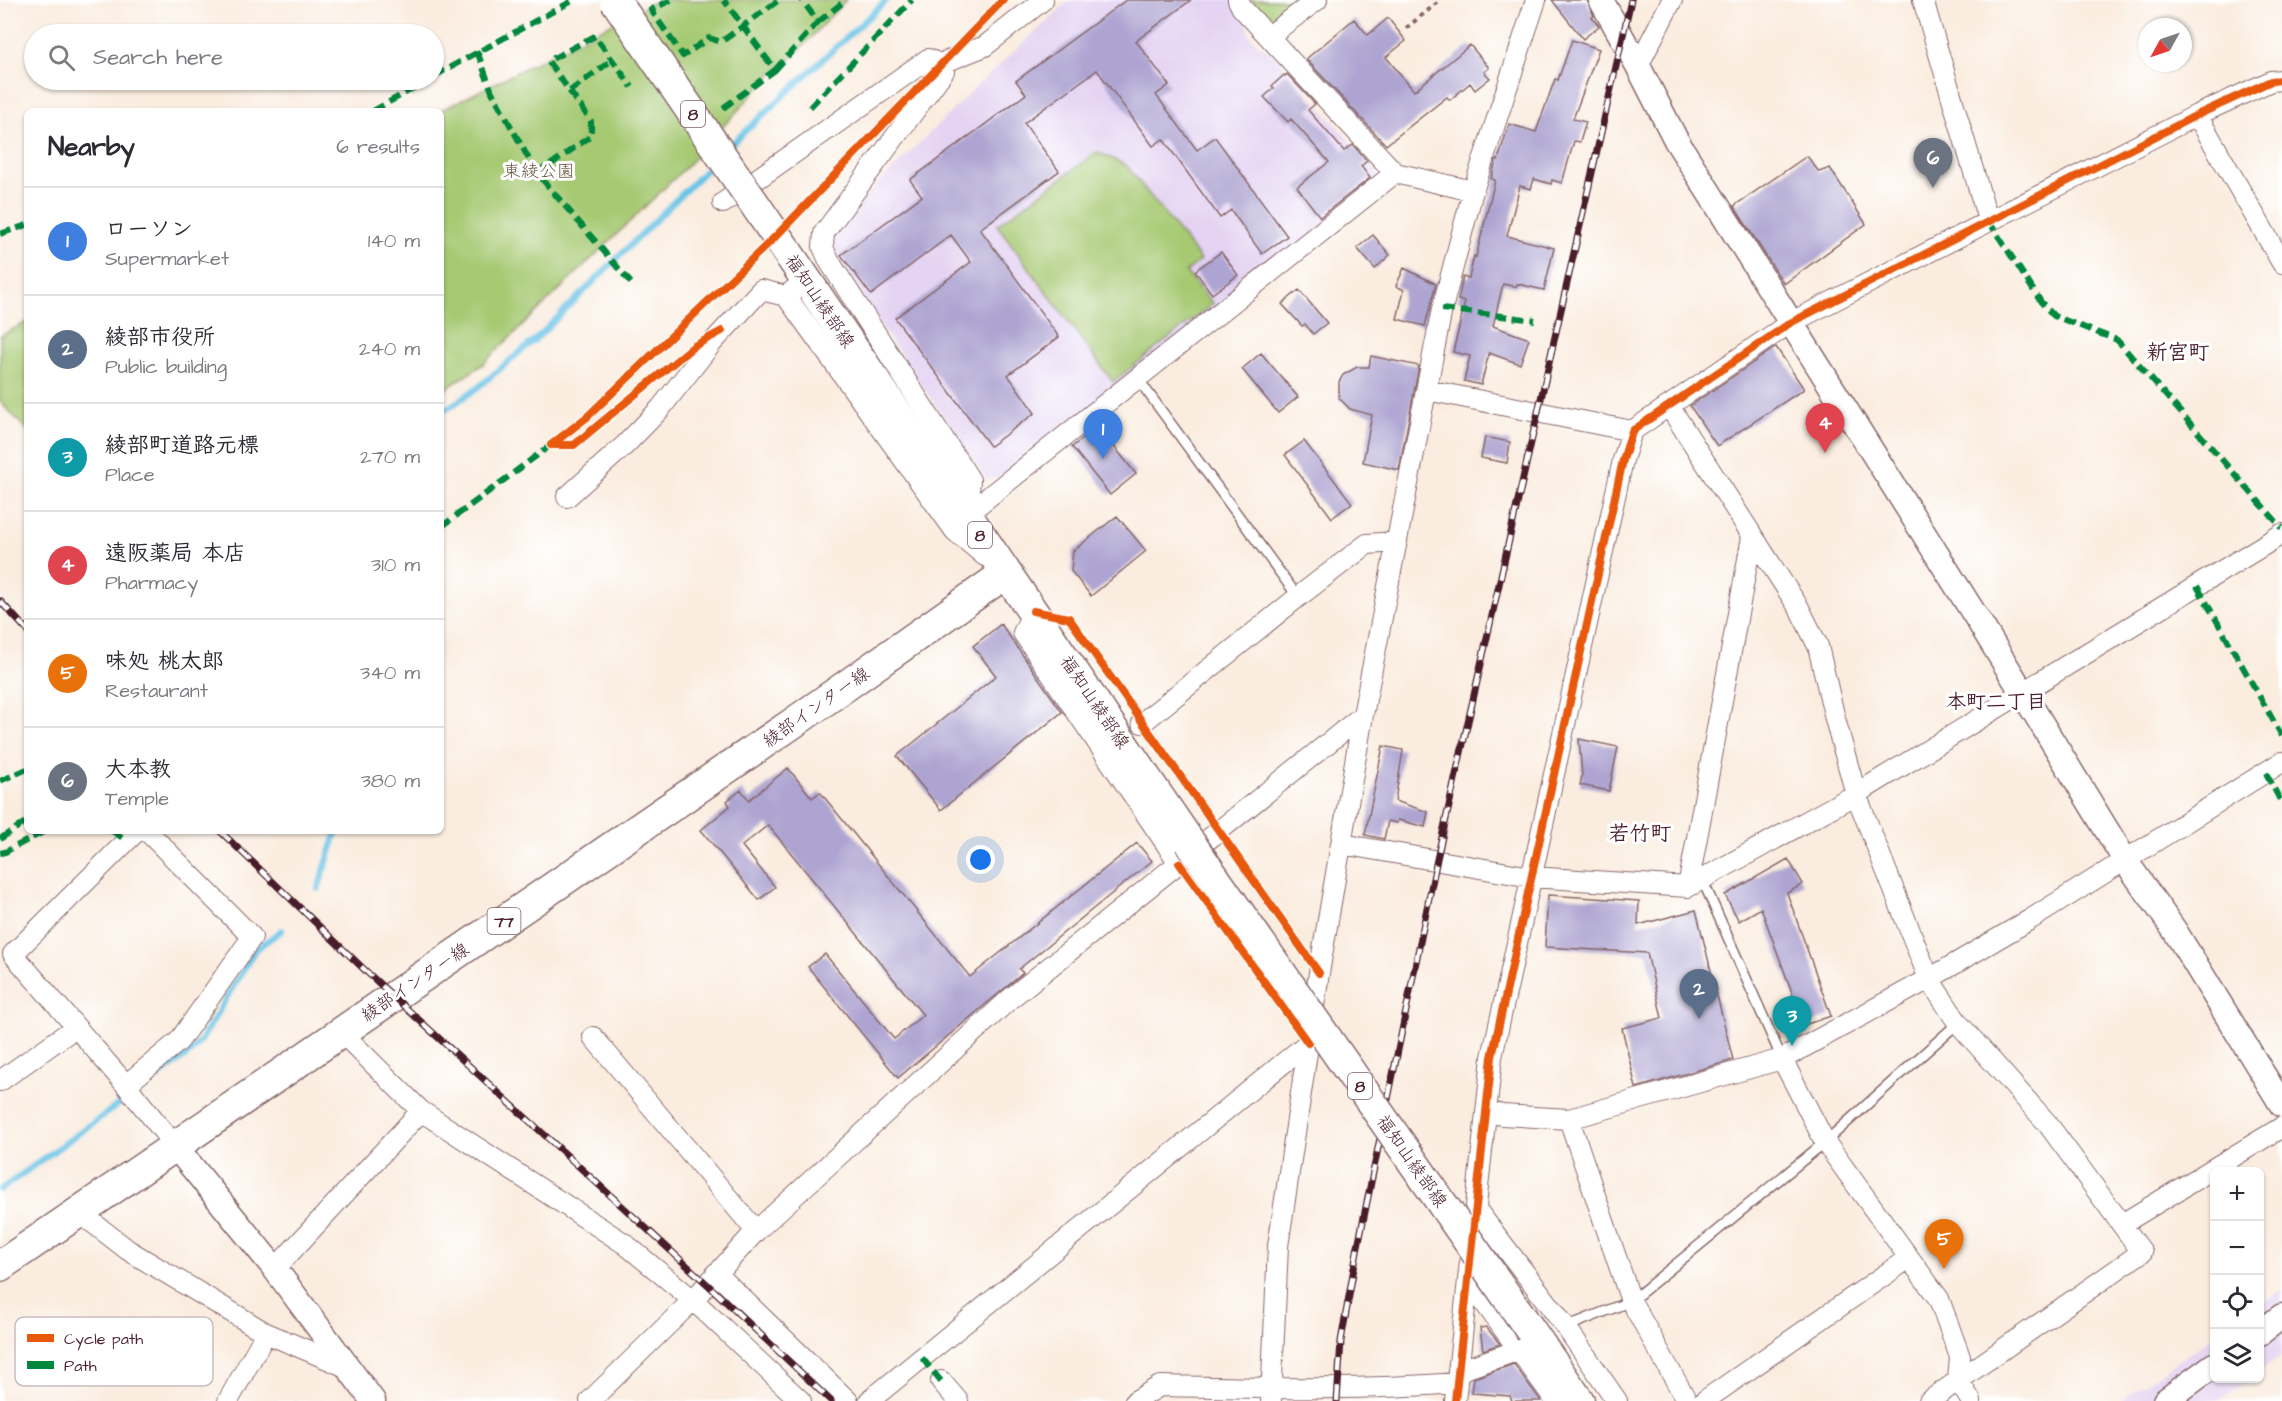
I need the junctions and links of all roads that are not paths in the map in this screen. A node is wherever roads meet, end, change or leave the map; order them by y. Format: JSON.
{"nodes":[{"id":1,"x":615,"y":0,"type":"edge"},
{"id":2,"x":1043,"y":0,"type":"edge"},
{"id":3,"x":1238,"y":0,"type":"edge"},
{"id":4,"x":1317,"y":0,"type":"edge"},
{"id":5,"x":1536,"y":0,"type":"edge"},
{"id":6,"x":1600,"y":0,"type":"edge"},
{"id":7,"x":1672,"y":0,"type":"edge"},
{"id":8,"x":1923,"y":0,"type":"edge"},
{"id":9,"x":1269,"y":36,"type":"junction"},
{"id":10,"x":940,"y":64,"type":"junction"},
{"id":11,"x":1638,"y":66,"type":"junction"},
{"id":12,"x":2282,"y":80,"type":"edge"},
{"id":13,"x":2197,"y":116,"type":"junction"},
{"id":14,"x":1395,"y":173,"type":"junction"},
{"id":15,"x":1473,"y":191,"type":"junction"},
{"id":16,"x":723,"y":203,"type":"dead end"},
{"id":17,"x":1988,"y":220,"type":"junction"},
{"id":18,"x":2282,"y":263,"type":"edge"},
{"id":19,"x":1790,"y":322,"type":"junction"},
{"id":20,"x":1138,"y":379,"type":"junction"},
{"id":21,"x":1427,"y":390,"type":"junction"},
{"id":22,"x":1669,"y":406,"type":"junction"},
{"id":23,"x":1632,"y":430,"type":"junction"},
{"id":24,"x":567,"y":497,"type":"dead end"},
{"id":25,"x":967,"y":514,"type":"junction"},
{"id":26,"x":2282,"y":534,"type":"edge"},
{"id":27,"x":1752,"y":537,"type":"junction"},
{"id":28,"x":1397,"y":542,"type":"junction"},
{"id":29,"x":1006,"y":573,"type":"junction"},
{"id":30,"x":1298,"y":597,"type":"junction"},
{"id":31,"x":2022,"y":692,"type":"junction"},
{"id":32,"x":1364,"y":715,"type":"junction"},
{"id":33,"x":1142,"y":723,"type":"dead end"},
{"id":34,"x":2282,"y":762,"type":"edge"},
{"id":35,"x":1856,"y":794,"type":"junction"},
{"id":36,"x":133,"y":834,"type":"edge"},
{"id":37,"x":150,"y":834,"type":"edge"},
{"id":38,"x":1342,"y":844,"type":"junction"},
{"id":39,"x":1184,"y":852,"type":"junction"},
{"id":40,"x":2125,"y":860,"type":"junction"},
{"id":41,"x":1531,"y":877,"type":"junction"},
{"id":42,"x":1695,"y":883,"type":"junction"},
{"id":43,"x":7,"y":949,"type":"edge"},
{"id":44,"x":1929,"y":979,"type":"junction"},
{"id":45,"x":1958,"y":1023,"type":"junction"},
{"id":46,"x":76,"y":1027,"type":"junction"},
{"id":47,"x":341,"y":1032,"type":"junction"},
{"id":48,"x":593,"y":1037,"type":"dead end"},
{"id":49,"x":1308,"y":1043,"type":"junction"},
{"id":50,"x":1782,"y":1059,"type":"junction"},
{"id":51,"x":0,"y":1081,"type":"edge"},
{"id":52,"x":126,"y":1085,"type":"junction"},
{"id":53,"x":2282,"y":1105,"type":"edge"},
{"id":54,"x":421,"y":1111,"type":"junction"},
{"id":55,"x":1487,"y":1111,"type":"junction"},
{"id":56,"x":1569,"y":1119,"type":"junction"},
{"id":57,"x":2282,"y":1127,"type":"edge"},
{"id":58,"x":1825,"y":1142,"type":"junction"},
{"id":59,"x":175,"y":1146,"type":"junction"},
{"id":60,"x":1476,"y":1209,"type":"junction"},
{"id":61,"x":79,"y":1212,"type":"junction"},
{"id":62,"x":2122,"y":1224,"type":"junction"},
{"id":63,"x":756,"y":1231,"type":"junction"},
{"id":64,"x":1909,"y":1258,"type":"junction"},
{"id":65,"x":0,"y":1266,"type":"edge"},
{"id":66,"x":275,"y":1269,"type":"junction"},
{"id":67,"x":716,"y":1273,"type":"junction"},
{"id":68,"x":1468,"y":1280,"type":"junction"},
{"id":69,"x":693,"y":1300,"type":"junction"},
{"id":70,"x":1631,"y":1301,"type":"junction"},
{"id":71,"x":2282,"y":1317,"type":"edge"},
{"id":72,"x":1566,"y":1327,"type":"junction"},
{"id":73,"x":2264,"y":1330,"type":"edge"},
{"id":74,"x":266,"y":1333,"type":"junction"},
{"id":75,"x":1525,"y":1341,"type":"junction"},
{"id":76,"x":349,"y":1368,"type":"junction"},
{"id":77,"x":2210,"y":1368,"type":"edge"},
{"id":78,"x":1958,"y":1380,"type":"junction"},
{"id":79,"x":941,"y":1381,"type":"dead end"},
{"id":80,"x":1457,"y":1385,"type":"edge"},
{"id":81,"x":1271,"y":1395,"type":"edge"},
{"id":82,"x":228,"y":1401,"type":"edge"},
{"id":83,"x":373,"y":1401,"type":"edge"},
{"id":84,"x":590,"y":1401,"type":"edge"},
{"id":85,"x":801,"y":1401,"type":"edge"},
{"id":86,"x":848,"y":1401,"type":"edge"},
{"id":87,"x":869,"y":1401,"type":"edge"},
{"id":88,"x":958,"y":1401,"type":"edge"},
{"id":89,"x":1135,"y":1401,"type":"edge"},
{"id":90,"x":1556,"y":1401,"type":"edge"},
{"id":91,"x":1579,"y":1401,"type":"edge"},
{"id":92,"x":1617,"y":1401,"type":"edge"},
{"id":93,"x":1687,"y":1401,"type":"edge"},
{"id":94,"x":1704,"y":1401,"type":"edge"},
{"id":95,"x":1929,"y":1401,"type":"edge"},
{"id":96,"x":1971,"y":1401,"type":"edge"},
{"id":97,"x":2165,"y":1401,"type":"edge"}],
"edges":[{"from":1,"to":25,"type":"main road","name":"福知山綾部線","number":"8","bridge":true},
{"from":2,"to":10,"type":"street"},
{"from":3,"to":9,"type":"street"},
{"from":4,"to":9,"type":"street"},
{"from":5,"to":15,"type":"street"},
{"from":6,"to":11,"type":"street"},
{"from":7,"to":11,"type":"street"},
{"from":8,"to":17,"type":"street"},
{"from":9,"to":14,"type":"street"},
{"from":10,"to":16,"type":"street"},
{"from":10,"to":25,"type":"street"},
{"from":11,"to":19,"type":"street"},
{"from":12,"to":13,"type":"street"},
{"from":13,"to":17,"type":"street"},
{"from":13,"to":18,"type":"street"},
{"from":14,"to":15,"type":"street"},
{"from":14,"to":20,"type":"street"},
{"from":15,"to":21,"type":"street"},
{"from":17,"to":19,"type":"street"},
{"from":19,"to":22,"type":"street"},
{"from":19,"to":31,"type":"street"},
{"from":20,"to":25,"type":"street"},
{"from":20,"to":30,"type":"lane"},
{"from":21,"to":23,"type":"street"},
{"from":21,"to":28,"type":"street"},
{"from":22,"to":23,"type":"street"},
{"from":22,"to":27,"type":"street"},
{"from":23,"to":41,"type":"street"},
{"from":24,"to":29,"type":"street"},
{"from":25,"to":29,"type":"main road","name":"福知山綾部線","number":"8"},
{"from":26,"to":31,"type":"street"},
{"from":27,"to":35,"type":"street"},
{"from":27,"to":42,"type":"street"},
{"from":28,"to":30,"type":"street"},
{"from":28,"to":32,"type":"street"},
{"from":29,"to":39,"type":"main road","name":"福知山綾部線","number":"8"},
{"from":29,"to":47,"type":"main road","name":"綾部インター線","number":"77"},
{"from":30,"to":33,"type":"street"},
{"from":31,"to":35,"type":"street"},
{"from":31,"to":40,"type":"street"},
{"from":32,"to":38,"type":"street"},
{"from":32,"to":39,"type":"street"},
{"from":34,"to":40,"type":"street"},
{"from":35,"to":42,"type":"street"},
{"from":35,"to":44,"type":"street"},
{"from":36,"to":43,"type":"street"},
{"from":37,"to":52,"type":"street"},
{"from":38,"to":41,"type":"street"},
{"from":38,"to":49,"type":"street"},
{"from":39,"to":63,"type":"street"},
{"from":39,"to":75,"type":"main road","name":"福知山綾部線","number":"8","bridge":true},
{"from":40,"to":44,"type":"street"},
{"from":40,"to":53,"type":"street"},
{"from":41,"to":42,"type":"street"},
{"from":41,"to":55,"type":"street"},
{"from":42,"to":50,"type":"lane"},
{"from":43,"to":46,"type":"street"},
{"from":44,"to":45,"type":"street"},
{"from":44,"to":50,"type":"street"},
{"from":45,"to":58,"type":"lane"},
{"from":45,"to":62,"type":"street"},
{"from":46,"to":51,"type":"street"},
{"from":46,"to":52,"type":"street"},
{"from":47,"to":54,"type":"street"},
{"from":47,"to":59,"type":"main road","name":"綾部インター線","number":"77"},
{"from":48,"to":63,"type":"street"},
{"from":49,"to":81,"type":"street"},
{"from":49,"to":87,"type":"street"},
{"from":50,"to":56,"type":"street"},
{"from":50,"to":58,"type":"street"},
{"from":52,"to":59,"type":"street"},
{"from":54,"to":66,"type":"street"},
{"from":54,"to":69,"type":"street"},
{"from":55,"to":56,"type":"street"},
{"from":55,"to":60,"type":"street"},
{"from":56,"to":70,"type":"street"},
{"from":57,"to":62,"type":"street"},
{"from":58,"to":64,"type":"street"},
{"from":58,"to":70,"type":"lane"},
{"from":59,"to":61,"type":"main road","name":"綾部インター線","number":"77"},
{"from":59,"to":66,"type":"street"},
{"from":60,"to":68,"type":"street"},
{"from":60,"to":72,"type":"street"},
{"from":61,"to":65,"type":"main road","name":"綾部インター線","number":"77"},
{"from":61,"to":74,"type":"street"},
{"from":62,"to":78,"type":"street"},
{"from":63,"to":67,"type":"street"},
{"from":64,"to":78,"type":"street"},
{"from":64,"to":94,"type":"street"},
{"from":66,"to":76,"type":"street"},
{"from":67,"to":69,"type":"street"},
{"from":67,"to":86,"type":"street"},
{"from":68,"to":75,"type":"street"},
{"from":68,"to":80,"type":"street"},
{"from":69,"to":84,"type":"street"},
{"from":69,"to":85,"type":"street"},
{"from":70,"to":72,"type":"lane"},
{"from":70,"to":93,"type":"street"},
{"from":71,"to":73,"type":"street"},
{"from":72,"to":92,"type":"street"},
{"from":74,"to":76,"type":"street"},
{"from":74,"to":82,"type":"street"},
{"from":75,"to":80,"type":"street"},
{"from":75,"to":90,"type":"street"},
{"from":75,"to":91,"type":"main road","name":"福知山綾部線","number":"8"},
{"from":76,"to":83,"type":"street"},
{"from":77,"to":97,"type":"street"},
{"from":78,"to":95,"type":"street"},
{"from":78,"to":96,"type":"street"},
{"from":79,"to":88,"type":"street"},
{"from":80,"to":81,"type":"street"},
{"from":81,"to":89,"type":"street"}]}
